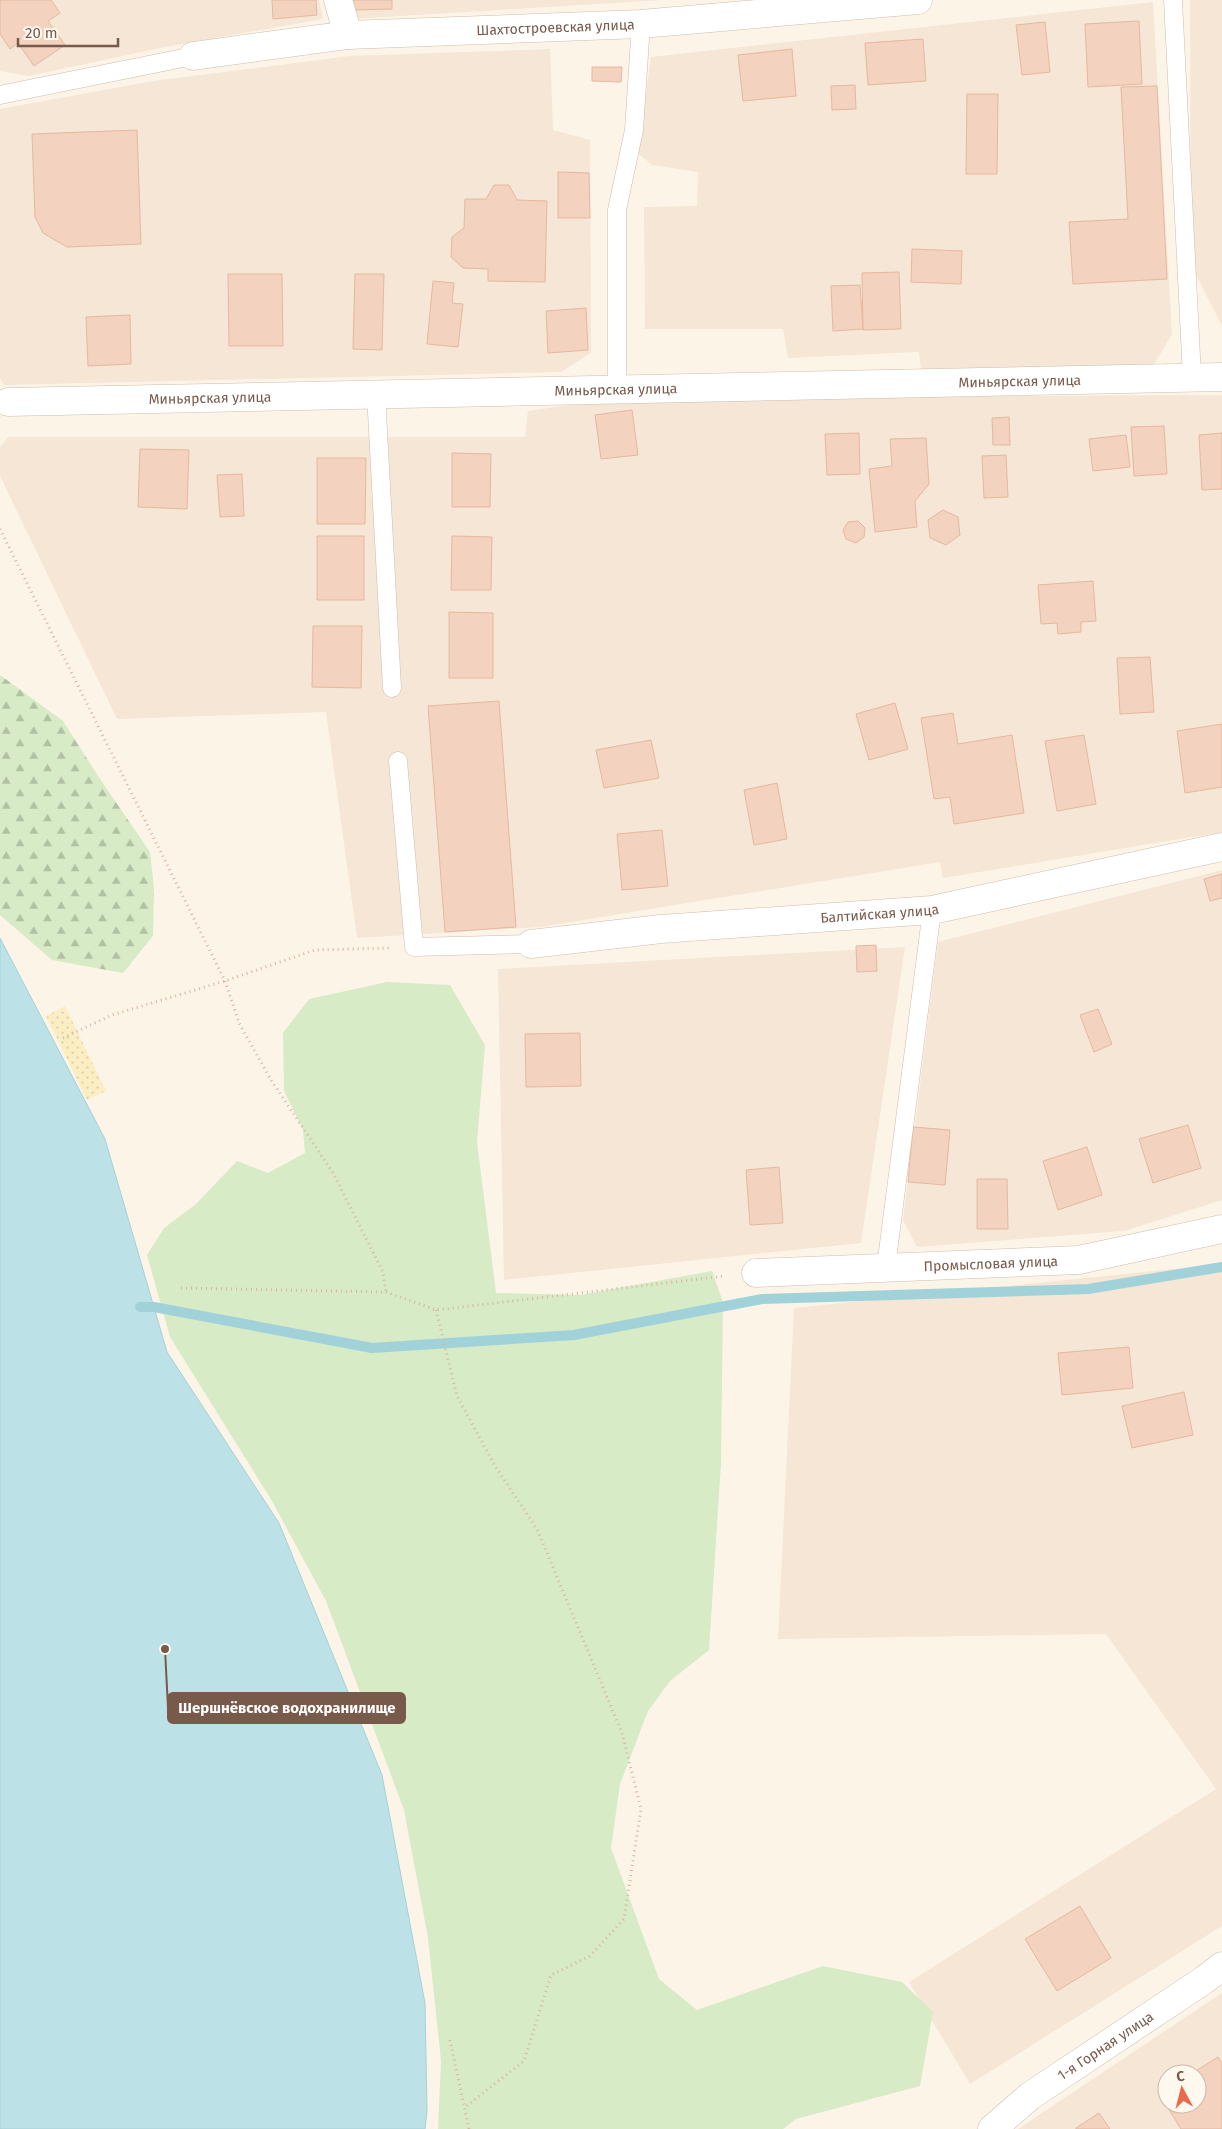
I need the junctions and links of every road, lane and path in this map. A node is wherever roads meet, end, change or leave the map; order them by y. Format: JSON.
{"nodes":[{"id":1,"x":338,"y":0,"type":"edge"},
{"id":2,"x":918,"y":0,"type":"edge"},
{"id":3,"x":1173,"y":0,"type":"edge"},
{"id":4,"x":641,"y":24,"type":"junction"},
{"id":5,"x":348,"y":35,"type":"junction"},
{"id":6,"x":192,"y":56,"type":"joint"},
{"id":7,"x":0,"y":95,"type":"edge"},
{"id":8,"x":1192,"y":377,"type":"junction"},
{"id":9,"x":1222,"y":377,"type":"edge"},
{"id":10,"x":617,"y":388,"type":"junction"},
{"id":11,"x":376,"y":394,"type":"junction"},
{"id":12,"x":8,"y":402,"type":"dead end"},
{"id":13,"x":0,"y":529,"type":"edge"},
{"id":14,"x":392,"y":688,"type":"dead end"},
{"id":15,"x":398,"y":761,"type":"dead end"},
{"id":16,"x":1222,"y":847,"type":"edge"},
{"id":17,"x":932,"y":910,"type":"junction"},
{"id":18,"x":531,"y":944,"type":"joint"},
{"id":19,"x":414,"y":947,"type":"junction"},
{"id":20,"x":225,"y":982,"type":"junction"},
{"id":21,"x":63,"y":1038,"type":"dead end"},
{"id":22,"x":1222,"y":1229,"type":"edge"},
{"id":23,"x":886,"y":1267,"type":"junction"},
{"id":24,"x":756,"y":1272,"type":"joint"},
{"id":25,"x":181,"y":1288,"type":"dead end"},
{"id":26,"x":386,"y":1292,"type":"junction"},
{"id":27,"x":436,"y":1310,"type":"junction"},
{"id":28,"x":1222,"y":1966,"type":"edge"},
{"id":29,"x":450,"y":2040,"type":"dead end"},
{"id":30,"x":464,"y":2108,"type":"junction"},
{"id":31,"x":468,"y":2129,"type":"edge"},
{"id":32,"x":992,"y":2129,"type":"edge"}],
"edges":[{"from":1,"to":5,"type":"street"},
{"from":2,"to":4,"type":"street","name":"Шахтостроевская улица"},
{"from":3,"to":8,"type":"lane"},
{"from":4,"to":5,"type":"street","name":"Шахтостроевская улица"},
{"from":4,"to":10,"type":"lane"},
{"from":5,"to":6,"type":"street","name":"Шахтостроевская улица"},
{"from":6,"to":7,"type":"lane"},
{"from":8,"to":9,"type":"street","name":"Миньярская улица"},
{"from":8,"to":10,"type":"street","name":"Миньярская улица"},
{"from":10,"to":11,"type":"street","name":"Миньярская улица"},
{"from":11,"to":12,"type":"street","name":"Миньярская улица"},
{"from":11,"to":14,"type":"lane"},
{"from":13,"to":20,"type":"path"},
{"from":15,"to":19,"type":"lane"},
{"from":16,"to":17,"type":"street","name":"Балтийская улица"},
{"from":17,"to":18,"type":"street","name":"Балтийская улица"},
{"from":17,"to":23,"type":"lane"},
{"from":18,"to":19,"type":"lane"},
{"from":19,"to":20,"type":"path"},
{"from":20,"to":21,"type":"path"},
{"from":20,"to":26,"type":"path"},
{"from":22,"to":23,"type":"street","name":"Промысловая улица"},
{"from":23,"to":24,"type":"street","name":"Промысловая улица"},
{"from":24,"to":27,"type":"path"},
{"from":25,"to":26,"type":"path"},
{"from":26,"to":27,"type":"path"},
{"from":27,"to":30,"type":"path"},
{"from":28,"to":32,"type":"street","name":"1-я Горная улица"},
{"from":29,"to":30,"type":"path"},
{"from":30,"to":31,"type":"path"}]}
